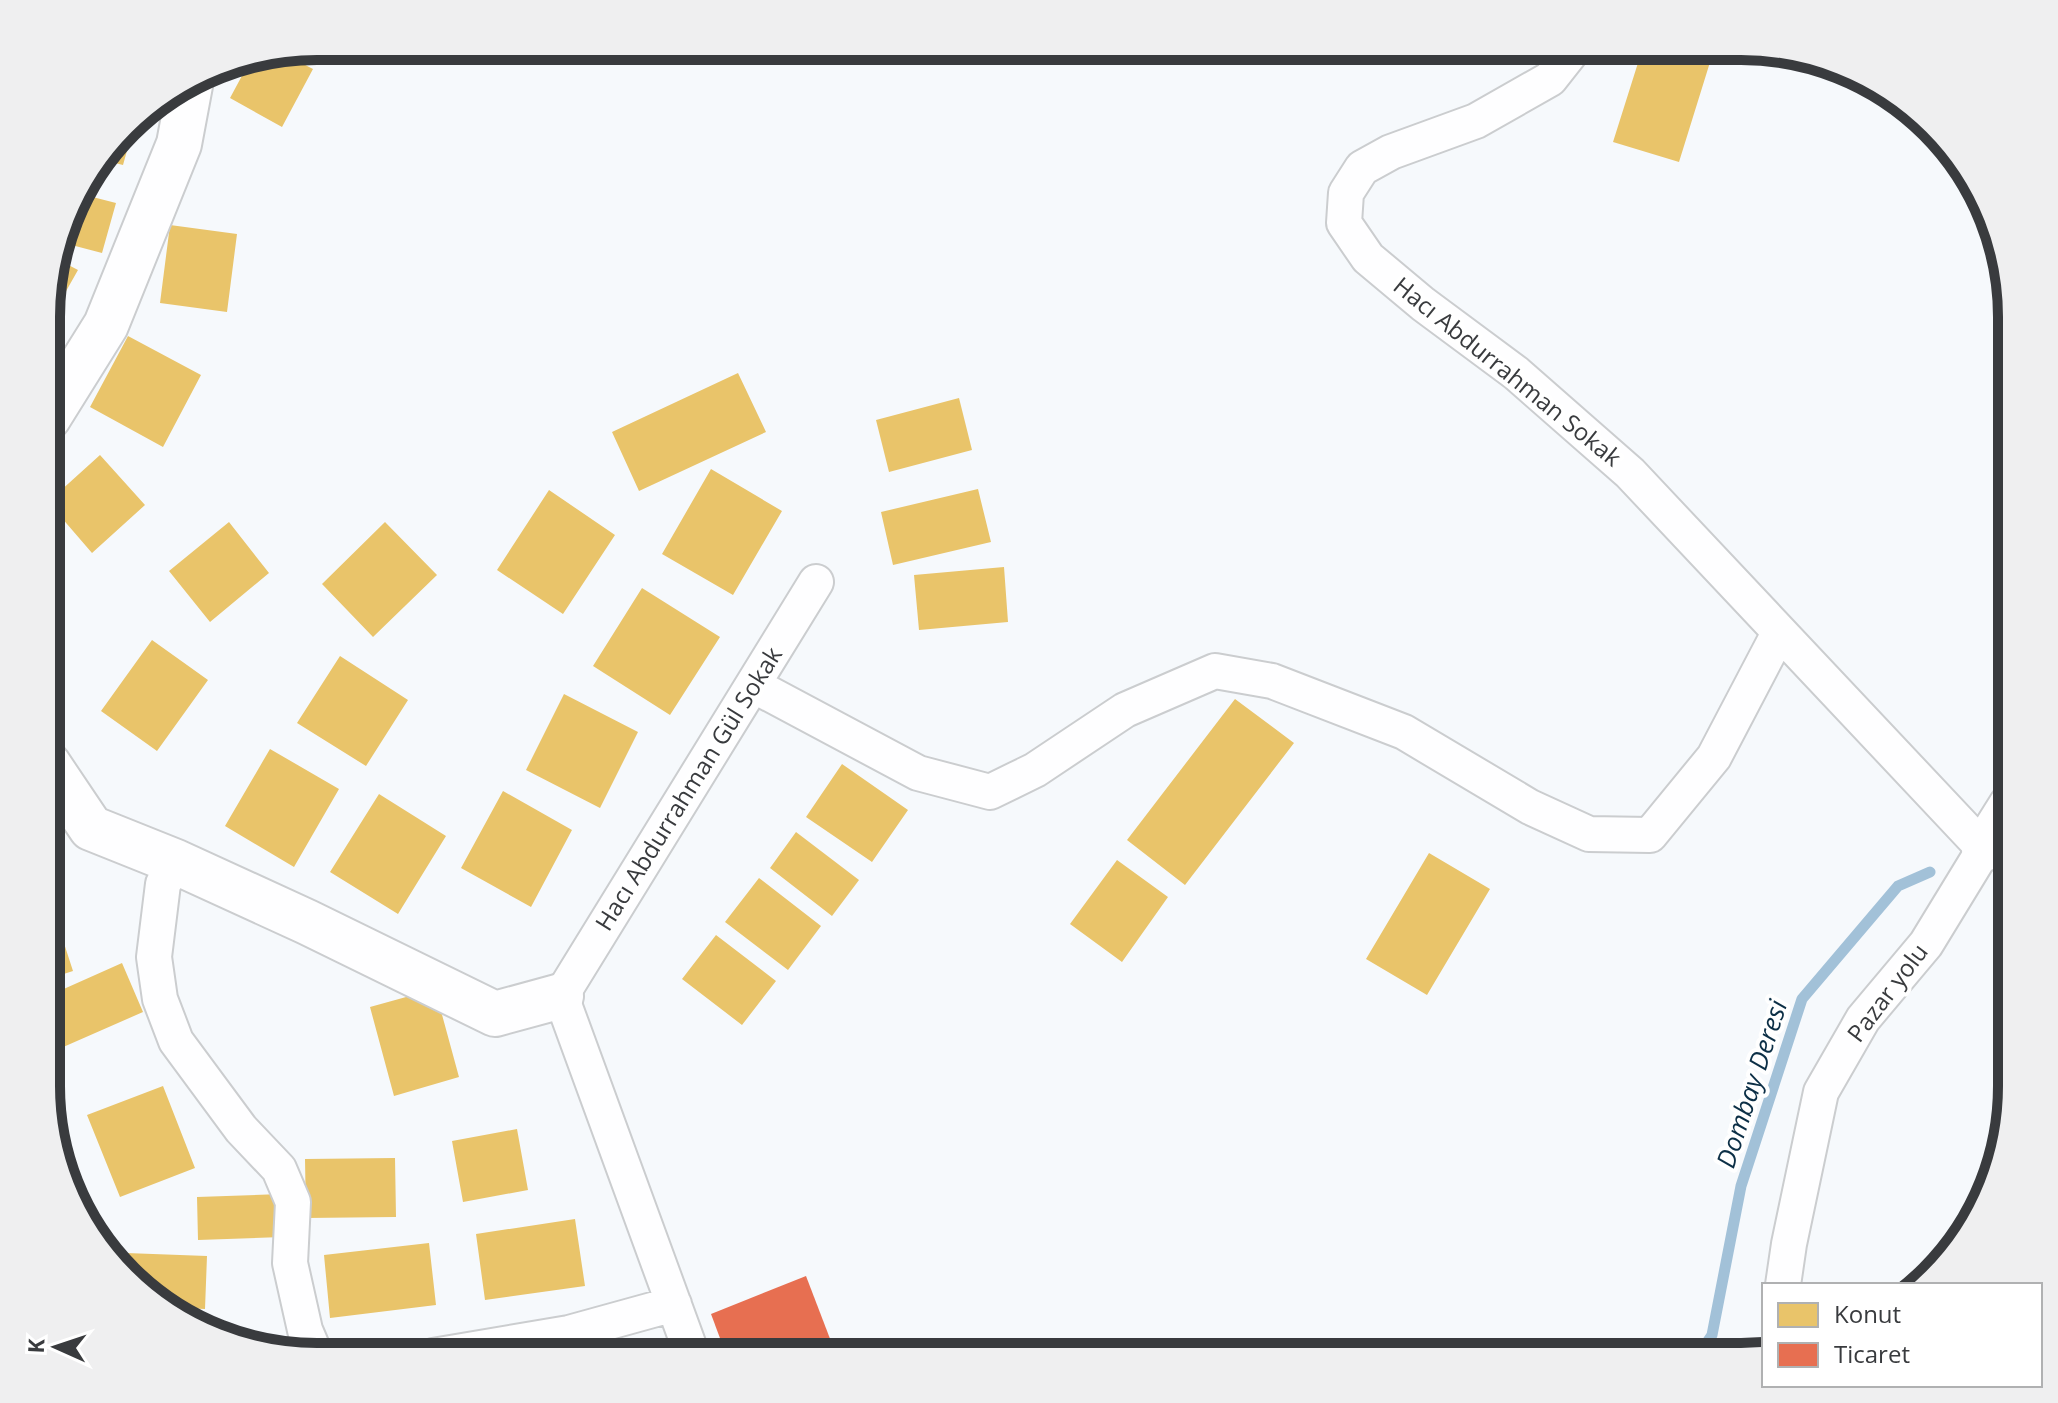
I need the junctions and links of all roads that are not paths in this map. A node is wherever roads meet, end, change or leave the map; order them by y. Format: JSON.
{"nodes":[{"id":1,"x":1564,"y":61,"type":"edge"},
{"id":2,"x":188,"y":94,"type":"edge"},
{"id":3,"x":60,"y":399,"type":"edge"},
{"id":4,"x":816,"y":582,"type":"dead end"},
{"id":5,"x":1779,"y":633,"type":"junction"},
{"id":6,"x":753,"y":685,"type":"junction"},
{"id":7,"x":61,"y":783,"type":"edge"},
{"id":8,"x":1997,"y":828,"type":"edge"},
{"id":9,"x":1984,"y":849,"type":"junction"},
{"id":10,"x":176,"y":862,"type":"junction"},
{"id":11,"x":561,"y":996,"type":"junction"},
{"id":12,"x":1783,"y":1283,"type":"edge"},
{"id":13,"x":674,"y":1304,"type":"junction"},
{"id":14,"x":310,"y":1342,"type":"edge"},
{"id":15,"x":515,"y":1342,"type":"edge"},
{"id":16,"x":688,"y":1342,"type":"edge"}],
"edges":[{"from":1,"to":5,"type":"street","name":"Hacı Abdurrahman Sokak"},
{"from":2,"to":3,"type":"street"},
{"from":4,"to":6,"type":"street","name":"Hacı Abdurrahman Gül Sokak"},
{"from":5,"to":6,"type":"street"},
{"from":5,"to":9,"type":"street","name":"Hacı Abdurrahman Sokak"},
{"from":6,"to":11,"type":"street","name":"Hacı Abdurrahman Gül Sokak"},
{"from":7,"to":10,"type":"street"},
{"from":8,"to":9,"type":"street"},
{"from":9,"to":12,"type":"street","name":"Pazar yolu"},
{"from":10,"to":11,"type":"street"},
{"from":10,"to":14,"type":"street"},
{"from":11,"to":13,"type":"street"},
{"from":13,"to":15,"type":"street"},
{"from":13,"to":16,"type":"street"}]}
